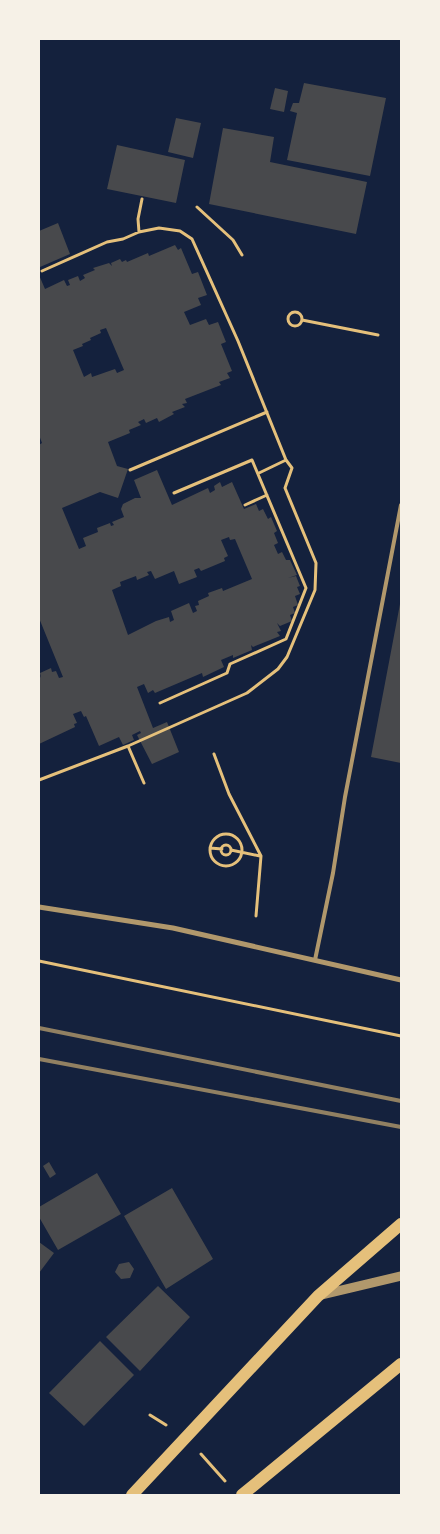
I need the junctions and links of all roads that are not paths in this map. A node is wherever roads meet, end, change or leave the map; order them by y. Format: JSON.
{"nodes":[{"id":1,"x":401,"y":505,"type":"edge"},
{"id":2,"x":39,"y":907,"type":"edge"},
{"id":3,"x":315,"y":960,"type":"junction"},
{"id":4,"x":401,"y":980,"type":"edge"},
{"id":5,"x":401,"y":1224,"type":"edge"},
{"id":6,"x":401,"y":1276,"type":"edge"},
{"id":7,"x":318,"y":1296,"type":"junction"},
{"id":8,"x":401,"y":1364,"type":"edge"},
{"id":9,"x":132,"y":1495,"type":"edge"},
{"id":10,"x":242,"y":1495,"type":"edge"}],
"edges":[{"from":1,"to":3,"type":"lane"},
{"from":2,"to":3,"type":"street"},
{"from":3,"to":4,"type":"street"},
{"from":5,"to":7,"type":"main road"},
{"from":6,"to":7,"type":"street"},
{"from":7,"to":9,"type":"main road"},
{"from":8,"to":10,"type":"main road"}]}
